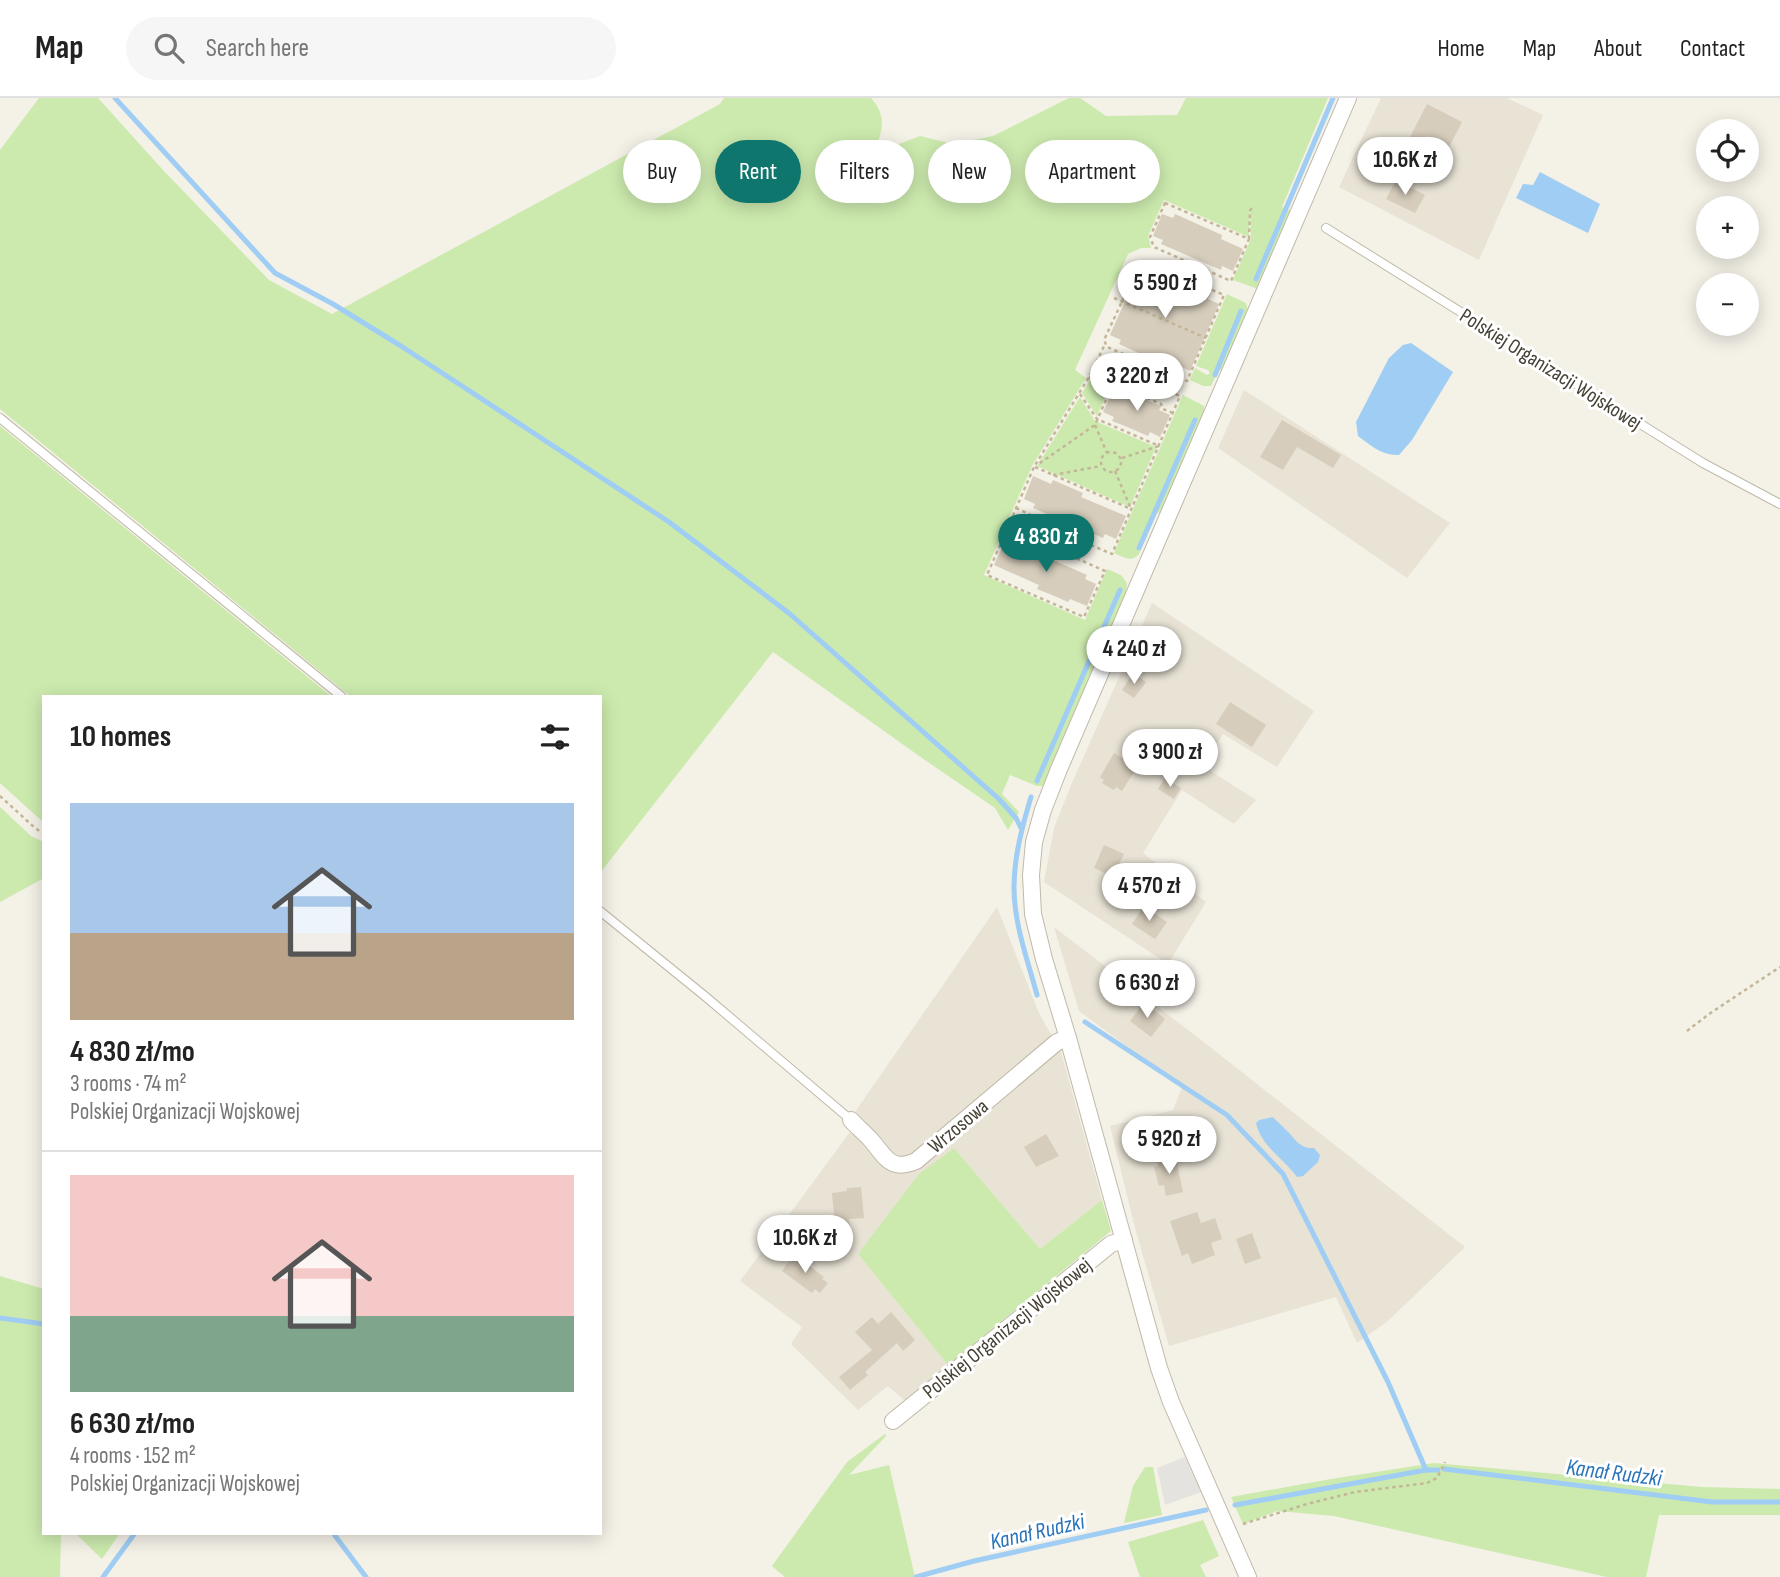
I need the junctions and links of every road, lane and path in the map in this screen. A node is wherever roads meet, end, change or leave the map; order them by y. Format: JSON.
{"nodes":[{"id":1,"x":1348,"y":98,"type":"edge"},
{"id":2,"x":1252,"y":207,"type":"dead end"},
{"id":3,"x":1326,"y":228,"type":"dead end"},
{"id":4,"x":1249,"y":239,"type":"junction"},
{"id":5,"x":1114,"y":298,"type":"dead end"},
{"id":6,"x":1121,"y":301,"type":"junction"},
{"id":7,"x":1206,"y":338,"type":"junction"},
{"id":8,"x":1105,"y":344,"type":"junction"},
{"id":9,"x":1089,"y":377,"type":"junction"},
{"id":10,"x":1150,"y":383,"type":"junction"},
{"id":11,"x":1112,"y":387,"type":"junction"},
{"id":12,"x":1080,"y":393,"type":"junction"},
{"id":13,"x":1143,"y":397,"type":"junction"},
{"id":14,"x":1173,"y":413,"type":"junction"},
{"id":15,"x":0,"y":418,"type":"edge"},
{"id":16,"x":1097,"y":419,"type":"junction"},
{"id":17,"x":1095,"y":425,"type":"junction"},
{"id":18,"x":1159,"y":446,"type":"junction"},
{"id":19,"x":1108,"y":453,"type":"junction"},
{"id":20,"x":1121,"y":458,"type":"junction"},
{"id":21,"x":1102,"y":466,"type":"junction"},
{"id":22,"x":1034,"y":467,"type":"junction"},
{"id":23,"x":1115,"y":471,"type":"junction"},
{"id":24,"x":1053,"y":475,"type":"junction"},
{"id":25,"x":1780,"y":503,"type":"edge"},
{"id":26,"x":1016,"y":508,"type":"junction"},
{"id":27,"x":1131,"y":509,"type":"junction"},
{"id":28,"x":1005,"y":531,"type":"junction"},
{"id":29,"x":340,"y":695,"type":"edge"},
{"id":30,"x":0,"y":796,"type":"edge"},
{"id":31,"x":42,"y":833,"type":"edge"},
{"id":32,"x":602,"y":913,"type":"edge"},
{"id":33,"x":1780,"y":967,"type":"edge"},
{"id":34,"x":1688,"y":1031,"type":"dead end"},
{"id":35,"x":1068,"y":1038,"type":"junction"},
{"id":36,"x":851,"y":1120,"type":"joint"},
{"id":37,"x":1124,"y":1240,"type":"junction"},
{"id":38,"x":893,"y":1421,"type":"dead end"},
{"id":39,"x":1445,"y":1462,"type":"dead end"},
{"id":40,"x":1227,"y":1530,"type":"junction"},
{"id":41,"x":1248,"y":1577,"type":"edge"}],
"edges":[{"from":1,"to":35,"type":"street"},
{"from":2,"to":4,"type":"path"},
{"from":3,"to":25,"type":"lane","name":"Polskiej Organizacji Wojskowej"},
{"from":4,"to":4,"type":"path"},
{"from":5,"to":6,"type":"path"},
{"from":6,"to":7,"type":"path"},
{"from":6,"to":7,"type":"path"},
{"from":6,"to":8,"type":"path"},
{"from":7,"to":8,"type":"path"},
{"from":8,"to":9,"type":"path"},
{"from":9,"to":11,"type":"path"},
{"from":9,"to":12,"type":"path"},
{"from":10,"to":11,"type":"path"},
{"from":10,"to":13,"type":"path"},
{"from":10,"to":14,"type":"path"},
{"from":11,"to":13,"type":"path"},
{"from":11,"to":16,"type":"path"},
{"from":12,"to":16,"type":"path"},
{"from":12,"to":22,"type":"path"},
{"from":13,"to":14,"type":"path"},
{"from":14,"to":18,"type":"path"},
{"from":15,"to":29,"type":"lane"},
{"from":16,"to":17,"type":"path"},
{"from":16,"to":18,"type":"path"},
{"from":17,"to":19,"type":"path"},
{"from":17,"to":22,"type":"path"},
{"from":18,"to":20,"type":"path"},
{"from":18,"to":27,"type":"path"},
{"from":19,"to":20,"type":"path"},
{"from":19,"to":21,"type":"path"},
{"from":20,"to":23,"type":"path"},
{"from":21,"to":23,"type":"path"},
{"from":21,"to":24,"type":"path"},
{"from":22,"to":24,"type":"path"},
{"from":22,"to":26,"type":"path"},
{"from":23,"to":27,"type":"path"},
{"from":24,"to":27,"type":"path"},
{"from":26,"to":27,"type":"path"},
{"from":26,"to":28,"type":"path"},
{"from":28,"to":28,"type":"path"},
{"from":30,"to":31,"type":"path"},
{"from":32,"to":36,"type":"lane"},
{"from":33,"to":34,"type":"path"},
{"from":35,"to":36,"type":"street","name":"Wrzosowa"},
{"from":35,"to":37,"type":"street"},
{"from":37,"to":38,"type":"street","name":"Polskiej Organizacji Wojskowej"},
{"from":37,"to":40,"type":"street"},
{"from":39,"to":40,"type":"path"},
{"from":40,"to":41,"type":"street"}]}
